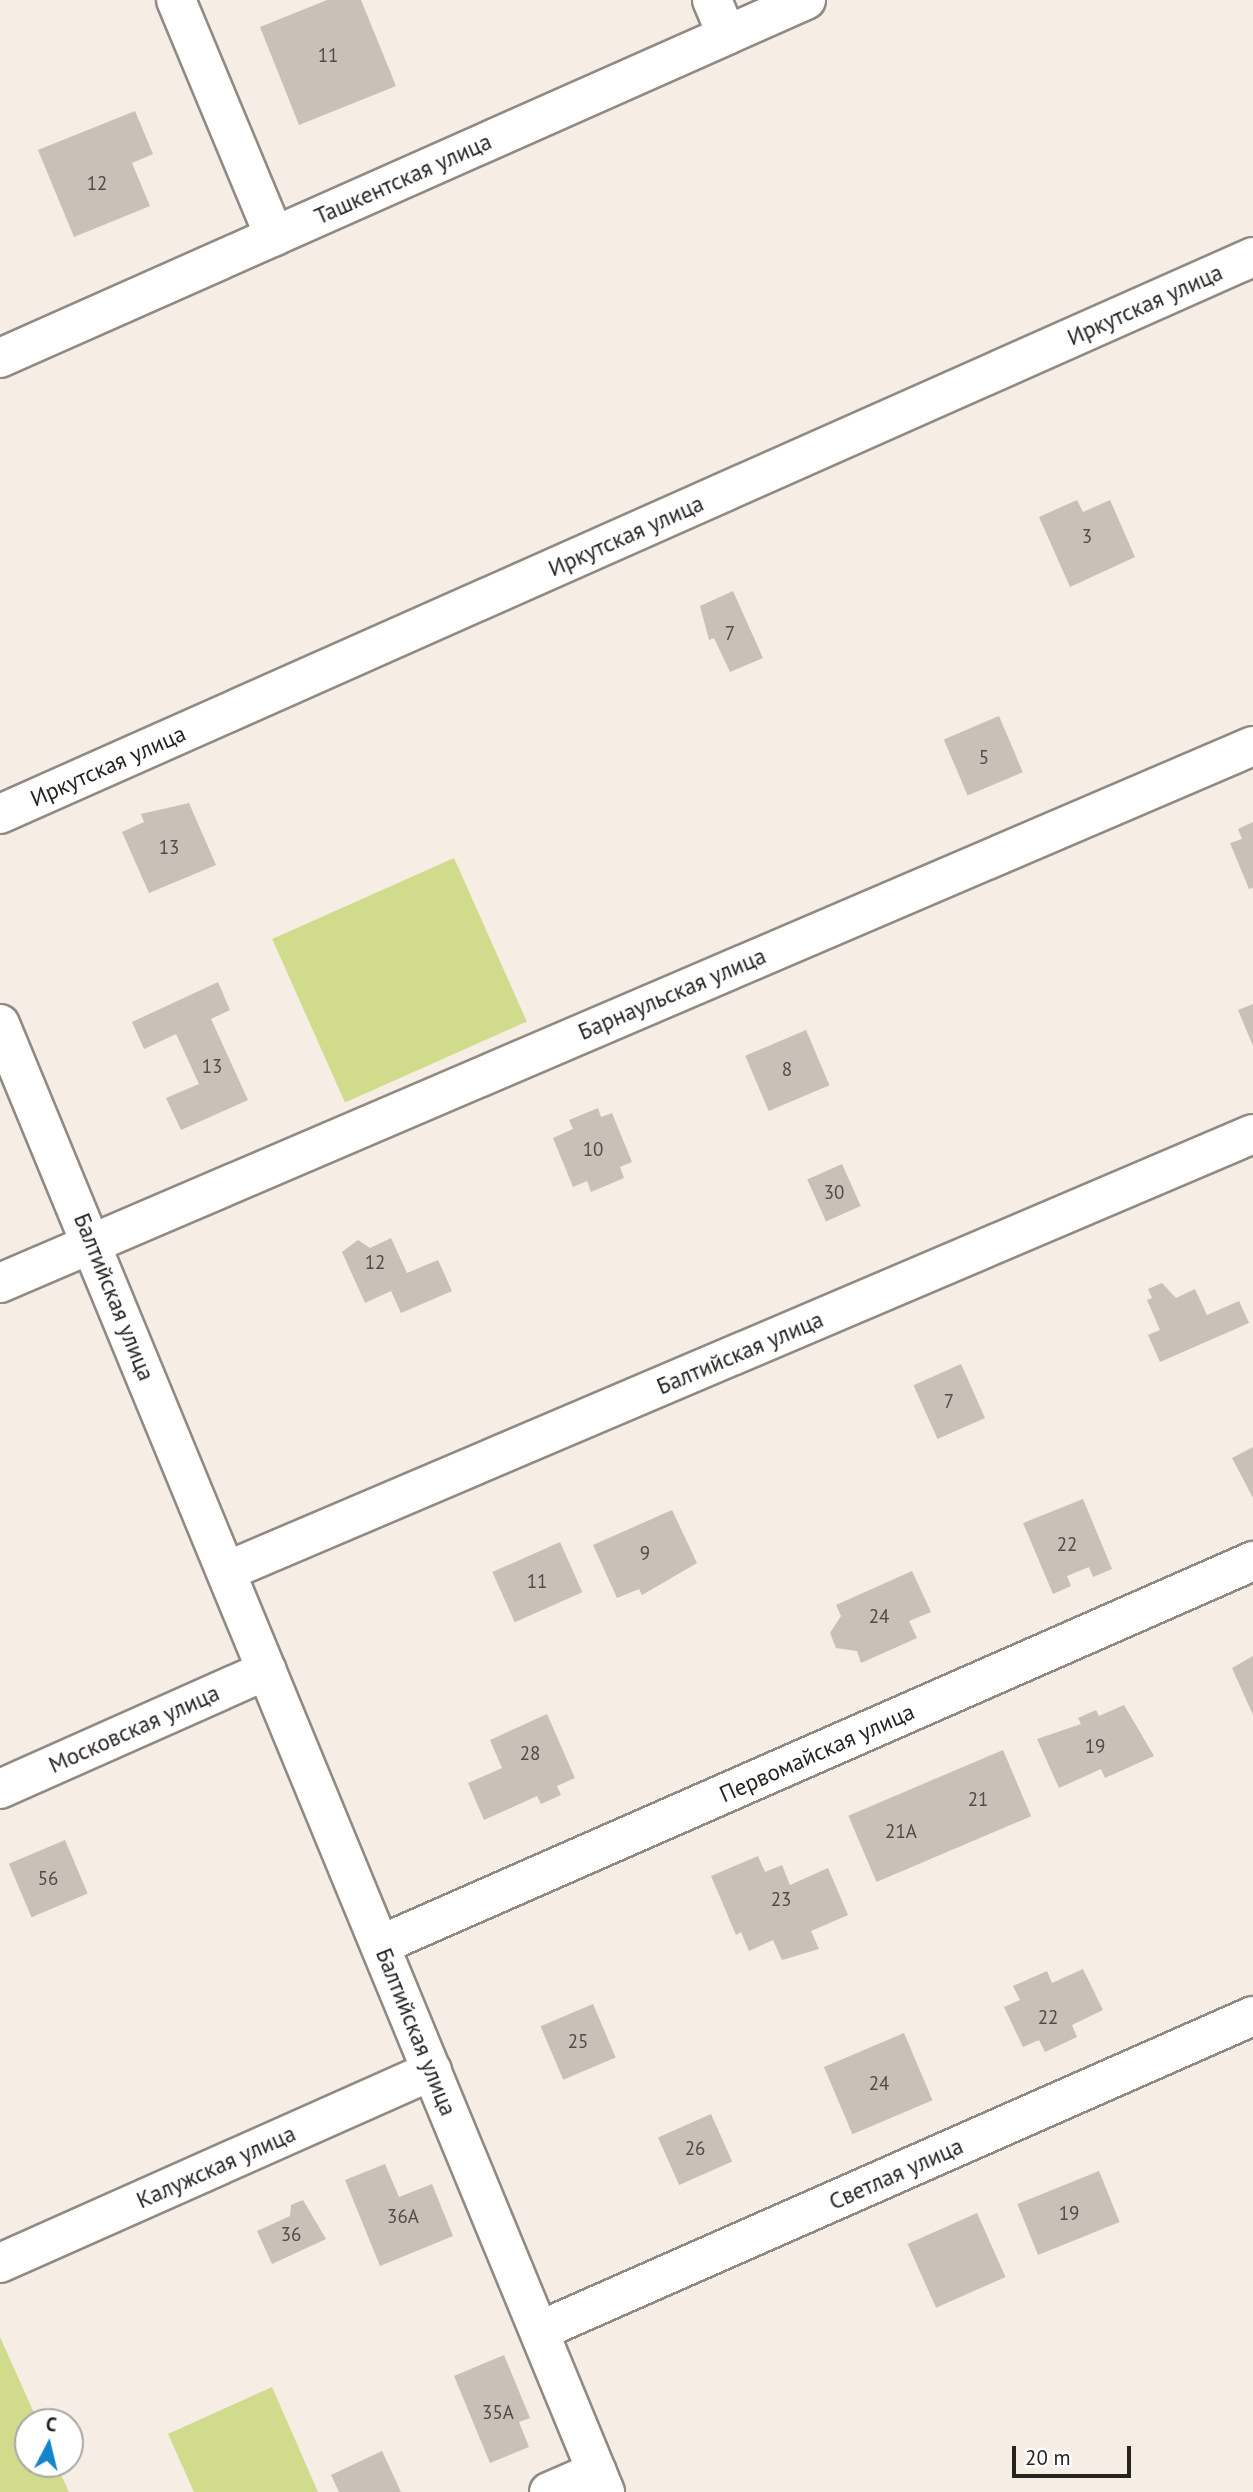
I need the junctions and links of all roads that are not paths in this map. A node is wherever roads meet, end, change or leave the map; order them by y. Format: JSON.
{"nodes":[{"id":1,"x":176,"y":0,"type":"edge"},
{"id":2,"x":712,"y":0,"type":"edge"},
{"id":3,"x":806,"y":0,"type":"edge"},
{"id":4,"x":726,"y":35,"type":"junction"},
{"id":5,"x":274,"y":236,"type":"junction"},
{"id":6,"x":1253,"y":257,"type":"edge"},
{"id":7,"x":0,"y":358,"type":"edge"},
{"id":8,"x":1253,"y":747,"type":"edge"},
{"id":9,"x":0,"y":814,"type":"edge"},
{"id":10,"x":0,"y":1024,"type":"edge"},
{"id":11,"x":1253,"y":1134,"type":"edge"},
{"id":12,"x":91,"y":1241,"type":"junction"},
{"id":13,"x":0,"y":1283,"type":"edge"},
{"id":14,"x":1253,"y":1560,"type":"edge"},
{"id":15,"x":227,"y":1571,"type":"junction"},
{"id":16,"x":267,"y":1670,"type":"junction"},
{"id":17,"x":0,"y":1789,"type":"edge"},
{"id":18,"x":380,"y":1945,"type":"junction"},
{"id":19,"x":1253,"y":2017,"type":"edge"},
{"id":20,"x":432,"y":2071,"type":"junction"},
{"id":21,"x":0,"y":2263,"type":"edge"},
{"id":22,"x":539,"y":2331,"type":"junction"},
{"id":23,"x":601,"y":2481,"type":"edge"},
{"id":24,"x":549,"y":2492,"type":"edge"}],
"edges":[{"from":1,"to":5,"type":"street"},
{"from":2,"to":4,"type":"street"},
{"from":3,"to":4,"type":"street","name":"Ташкентская улица"},
{"from":4,"to":5,"type":"street","name":"Ташкентская улица"},
{"from":5,"to":7,"type":"street","name":"Ташкентская улица"},
{"from":6,"to":9,"type":"street","name":"Иркутская улица"},
{"from":8,"to":12,"type":"street","name":"Барнаульская улица"},
{"from":10,"to":12,"type":"street","name":"Балтийская улица"},
{"from":11,"to":15,"type":"street","name":"Балтийская улица"},
{"from":12,"to":13,"type":"street","name":"Барнаульская улица"},
{"from":12,"to":15,"type":"street","name":"Балтийская улица"},
{"from":14,"to":18,"type":"street","name":"Первомайская улица"},
{"from":15,"to":16,"type":"street","name":"Балтийская улица"},
{"from":16,"to":17,"type":"street","name":"Московская улица"},
{"from":16,"to":18,"type":"street","name":"Балтийская улица"},
{"from":18,"to":20,"type":"street","name":"Балтийская улица"},
{"from":19,"to":22,"type":"street","name":"Светлая улица"},
{"from":20,"to":21,"type":"street","name":"Калужская улица"},
{"from":20,"to":22,"type":"street","name":"Балтийская улица"},
{"from":22,"to":23,"type":"street","name":"Балтийская улица"},
{"from":23,"to":24,"type":"street"}]}
